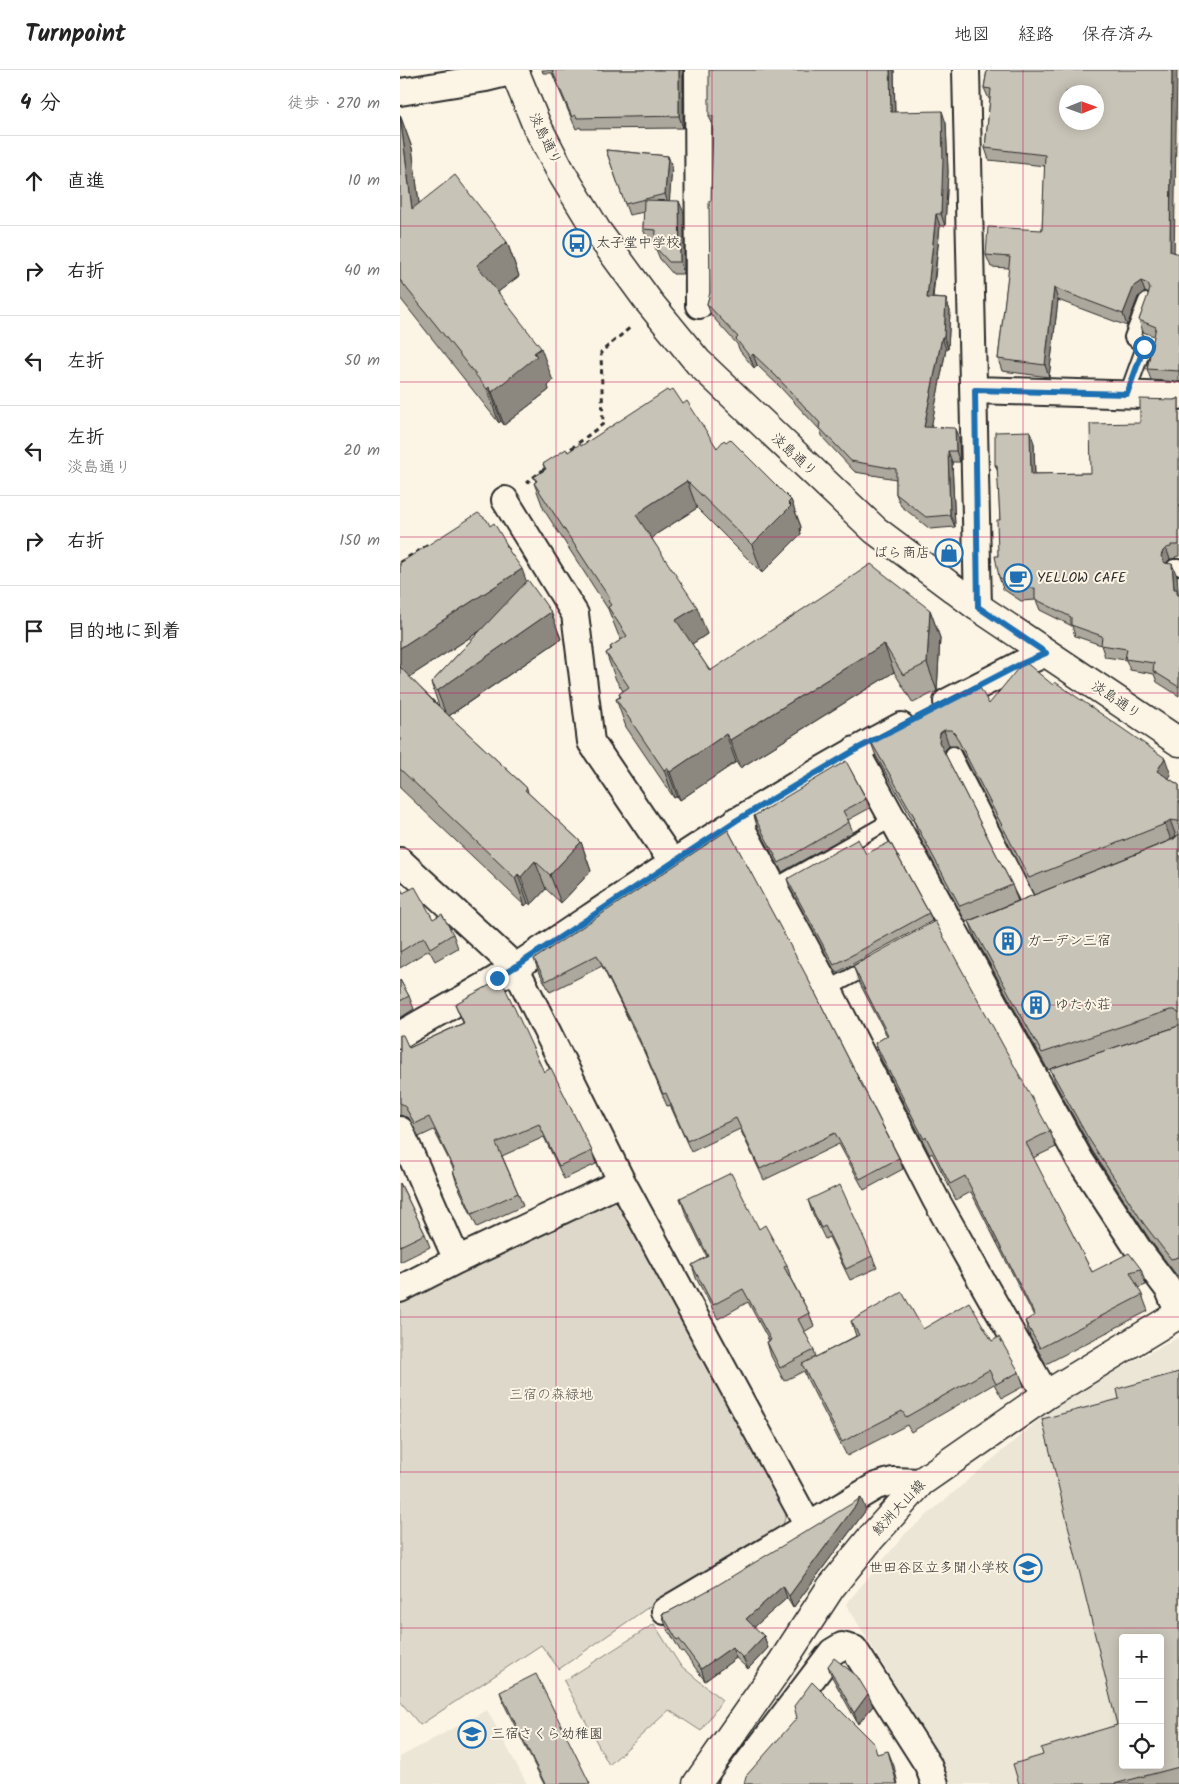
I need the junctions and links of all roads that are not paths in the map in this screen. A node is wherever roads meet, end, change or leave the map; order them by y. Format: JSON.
{"nodes":[{"id":1,"x":514,"y":70,"type":"edge"},
{"id":2,"x":698,"y":70,"type":"edge"},
{"id":3,"x":966,"y":70,"type":"edge"},
{"id":4,"x":400,"y":92,"type":"edge"},
{"id":5,"x":1146,"y":301,"type":"edge"},
{"id":6,"x":699,"y":306,"type":"dead end"},
{"id":7,"x":975,"y":390,"type":"junction"},
{"id":8,"x":1127,"y":394,"type":"junction"},
{"id":9,"x":1179,"y":396,"type":"edge"},
{"id":10,"x":505,"y":500,"type":"road end"},
{"id":11,"x":978,"y":607,"type":"junction"},
{"id":12,"x":1046,"y":653,"type":"junction"},
{"id":13,"x":1179,"y":742,"type":"edge"},
{"id":14,"x":855,"y":750,"type":"junction"},
{"id":15,"x":954,"y":754,"type":"edge"},
{"id":16,"x":893,"y":819,"type":"junction"},
{"id":17,"x":737,"y":820,"type":"junction"},
{"id":18,"x":400,"y":861,"type":"edge"},
{"id":19,"x":673,"y":863,"type":"junction"},
{"id":20,"x":772,"y":888,"type":"junction"},
{"id":21,"x":1030,"y":905,"type":"edge"},
{"id":22,"x":884,"y":958,"type":"edge"},
{"id":23,"x":515,"y":967,"type":"junction"},
{"id":24,"x":828,"y":989,"type":"junction"},
{"id":25,"x":400,"y":1035,"type":"edge"},
{"id":26,"x":400,"y":1130,"type":"edge"},
{"id":27,"x":622,"y":1182,"type":"junction"},
{"id":28,"x":457,"y":1260,"type":"junction"},
{"id":29,"x":400,"y":1289,"type":"edge"},
{"id":30,"x":1179,"y":1314,"type":"edge"},
{"id":31,"x":1046,"y":1395,"type":"junction"},
{"id":32,"x":921,"y":1482,"type":"junction"},
{"id":33,"x":808,"y":1525,"type":"junction"},
{"id":34,"x":665,"y":1611,"type":"edge"},
{"id":35,"x":697,"y":1784,"type":"edge"},
{"id":36,"x":732,"y":1784,"type":"edge"},
{"id":37,"x":936,"y":1784,"type":"edge"}],
"edges":[{"from":1,"to":4,"type":"street"},
{"from":1,"to":11,"type":"main road","name":"淡島通り"},
{"from":2,"to":6,"type":"street"},
{"from":3,"to":7,"type":"street"},
{"from":5,"to":8,"type":"lane"},
{"from":7,"to":8,"type":"street"},
{"from":7,"to":11,"type":"street"},
{"from":8,"to":9,"type":"street"},
{"from":10,"to":19,"type":"street"},
{"from":11,"to":12,"type":"main road","name":"淡島通り"},
{"from":12,"to":13,"type":"main road","name":"淡島通り"},
{"from":12,"to":14,"type":"street"},
{"from":14,"to":16,"type":"street"},
{"from":14,"to":17,"type":"street"},
{"from":15,"to":21,"type":"lane"},
{"from":16,"to":20,"type":"lane"},
{"from":16,"to":30,"type":"street"},
{"from":17,"to":19,"type":"street"},
{"from":17,"to":20,"type":"street"},
{"from":18,"to":23,"type":"street"},
{"from":19,"to":23,"type":"street"},
{"from":20,"to":24,"type":"street"},
{"from":22,"to":24,"type":"lane"},
{"from":23,"to":25,"type":"street"},
{"from":23,"to":27,"type":"street"},
{"from":24,"to":31,"type":"street"},
{"from":26,"to":28,"type":"street"},
{"from":27,"to":28,"type":"street"},
{"from":27,"to":33,"type":"street"},
{"from":28,"to":29,"type":"street"},
{"from":30,"to":31,"type":"main road","name":"鮫洲大山線"},
{"from":31,"to":32,"type":"main road","name":"鮫洲大山線"},
{"from":32,"to":33,"type":"street"},
{"from":32,"to":35,"type":"main road","name":"鮫洲大山線"},
{"from":33,"to":34,"type":"street"},
{"from":36,"to":37,"type":"street"}]}
